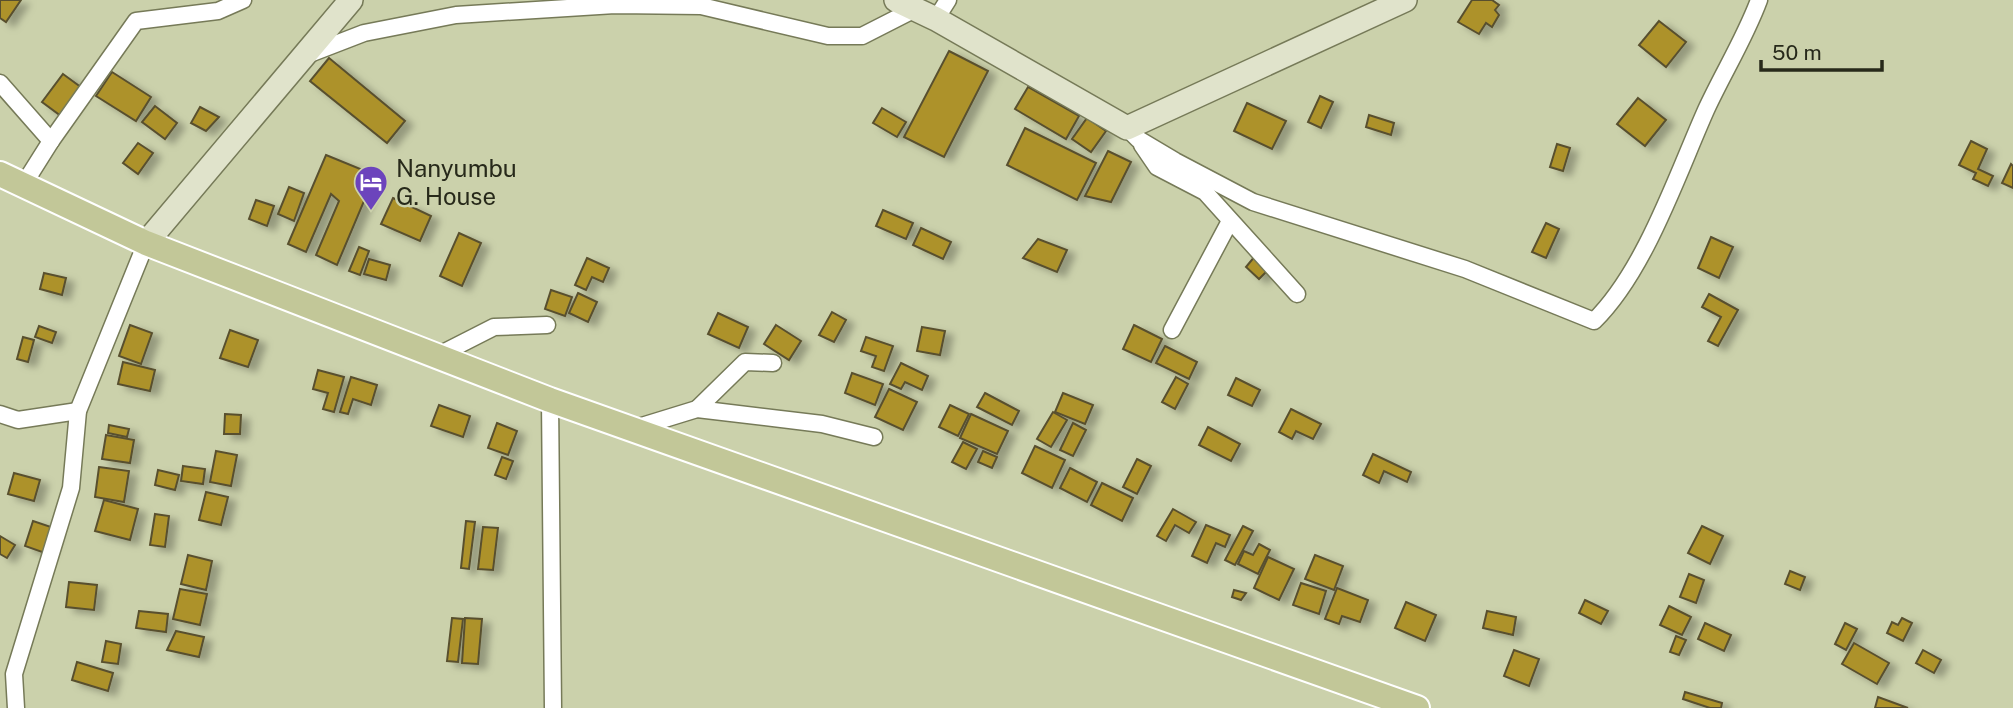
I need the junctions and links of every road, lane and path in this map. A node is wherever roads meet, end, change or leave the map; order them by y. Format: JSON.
{"nodes":[{"id":1,"x":243,"y":0,"type":"edge"},
{"id":2,"x":351,"y":0,"type":"edge"},
{"id":3,"x":1405,"y":0,"type":"edge"},
{"id":4,"x":1759,"y":0,"type":"edge"},
{"id":5,"x":905,"y":5,"type":"edge"},
{"id":6,"x":1378,"y":6,"type":"edge"},
{"id":7,"x":942,"y":10,"type":"edge"},
{"id":8,"x":307,"y":55,"type":"junction"},
{"id":9,"x":0,"y":83,"type":"edge"},
{"id":10,"x":1133,"y":133,"type":"junction"},
{"id":11,"x":51,"y":141,"type":"junction"},
{"id":12,"x":0,"y":174,"type":"edge"},
{"id":13,"x":22,"y":187,"type":"junction"},
{"id":14,"x":1230,"y":222,"type":"junction"},
{"id":15,"x":146,"y":243,"type":"junction"},
{"id":16,"x":1297,"y":294,"type":"dead end"},
{"id":17,"x":547,"y":325,"type":"dead end"},
{"id":18,"x":1172,"y":330,"type":"dead end"},
{"id":19,"x":438,"y":356,"type":"junction"},
{"id":20,"x":773,"y":363,"type":"dead end"},
{"id":21,"x":550,"y":400,"type":"junction"},
{"id":22,"x":697,"y":409,"type":"junction"},
{"id":23,"x":78,"y":411,"type":"junction"},
{"id":24,"x":0,"y":414,"type":"edge"},
{"id":25,"x":632,"y":429,"type":"junction"},
{"id":26,"x":874,"y":437,"type":"dead end"},
{"id":27,"x":0,"y":664,"type":"edge"},
{"id":28,"x":14,"y":674,"type":"junction"},
{"id":29,"x":16,"y":708,"type":"edge"},
{"id":30,"x":554,"y":708,"type":"edge"},
{"id":31,"x":1417,"y":708,"type":"edge"}],
"edges":[{"from":1,"to":11,"type":"street"},
{"from":2,"to":8,"type":"street"},
{"from":3,"to":6,"type":"street"},
{"from":4,"to":10,"type":"street"},
{"from":5,"to":7,"type":"street"},
{"from":5,"to":8,"type":"street"},
{"from":6,"to":10,"type":"street"},
{"from":7,"to":10,"type":"street"},
{"from":8,"to":15,"type":"street"},
{"from":9,"to":11,"type":"street"},
{"from":10,"to":14,"type":"street"},
{"from":11,"to":13,"type":"street"},
{"from":12,"to":13,"type":"main road"},
{"from":13,"to":15,"type":"main road"},
{"from":14,"to":16,"type":"street"},
{"from":14,"to":18,"type":"street"},
{"from":15,"to":19,"type":"main road"},
{"from":15,"to":23,"type":"street"},
{"from":17,"to":19,"type":"street"},
{"from":19,"to":21,"type":"main road"},
{"from":20,"to":22,"type":"street"},
{"from":21,"to":25,"type":"main road"},
{"from":21,"to":30,"type":"street"},
{"from":22,"to":25,"type":"street"},
{"from":22,"to":26,"type":"street"},
{"from":23,"to":24,"type":"street"},
{"from":23,"to":28,"type":"street"},
{"from":25,"to":31,"type":"main road"},
{"from":27,"to":28,"type":"street"},
{"from":28,"to":29,"type":"street"}]}
